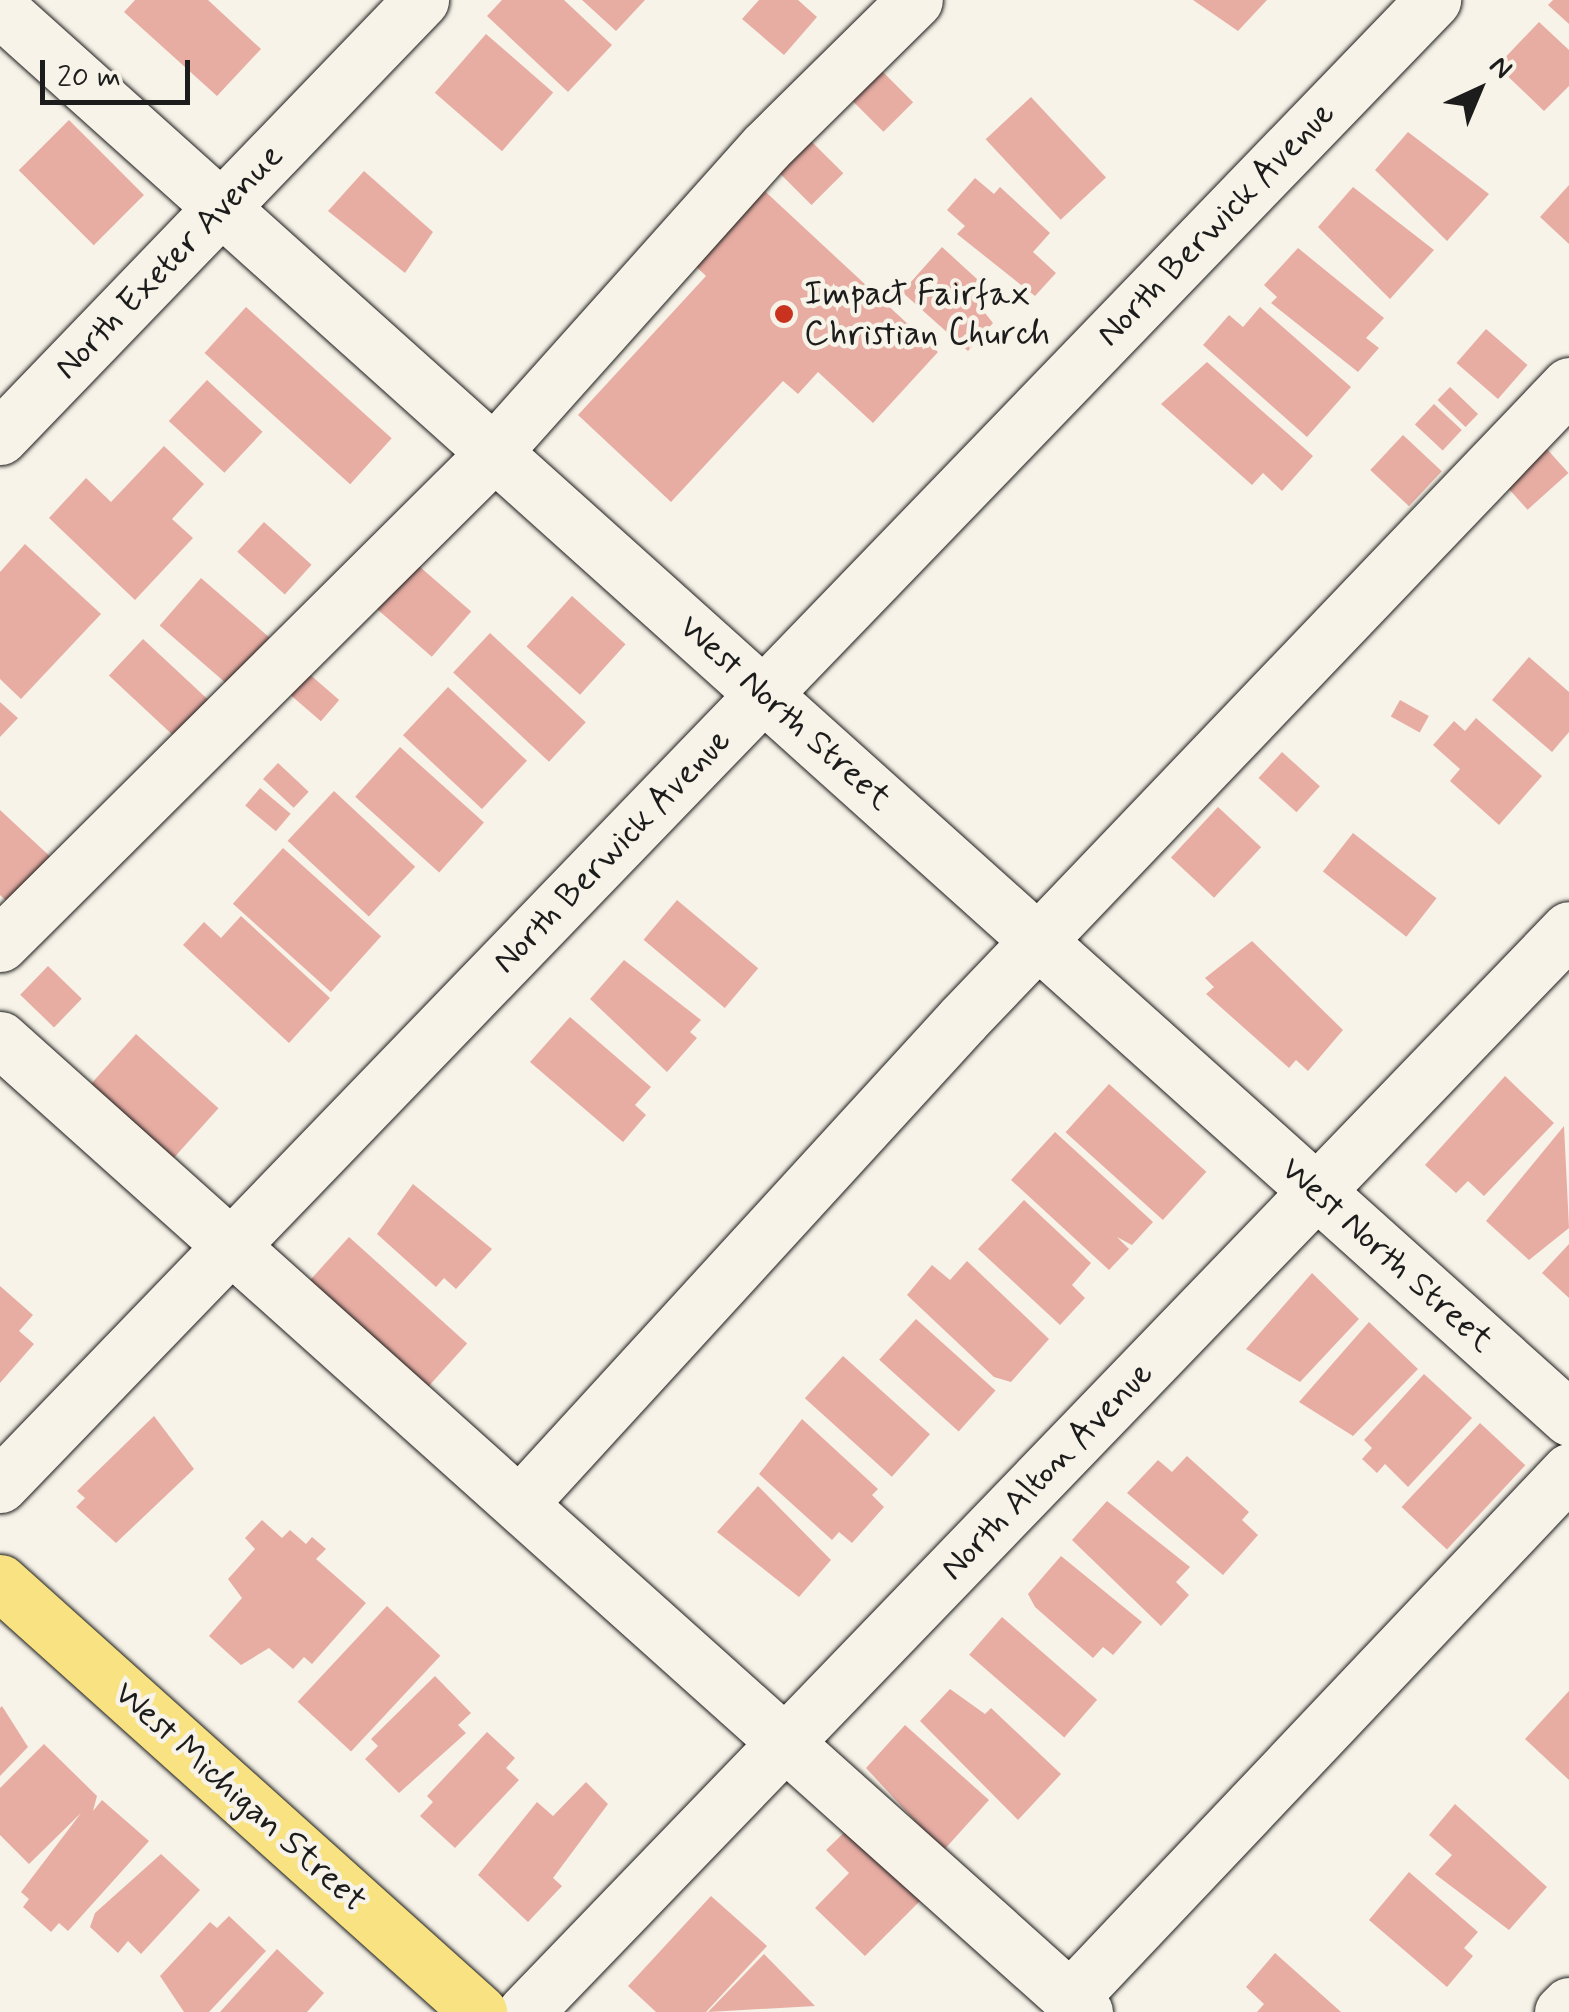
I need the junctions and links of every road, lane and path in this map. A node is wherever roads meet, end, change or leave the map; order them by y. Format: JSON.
{"nodes":[{"id":1,"x":422,"y":0,"type":"edge"},
{"id":2,"x":915,"y":0,"type":"edge"},
{"id":3,"x":1433,"y":0,"type":"edge"},
{"id":4,"x":0,"y":9,"type":"edge"},
{"id":5,"x":220,"y":208,"type":"junction"},
{"id":6,"x":1569,"y":385,"type":"edge"},
{"id":7,"x":0,"y":437,"type":"edge"},
{"id":8,"x":494,"y":452,"type":"junction"},
{"id":9,"x":763,"y":694,"type":"junction"},
{"id":10,"x":0,"y":944,"type":"edge"},
{"id":11,"x":1042,"y":944,"type":"junction"},
{"id":12,"x":1562,"y":951,"type":"edge"},
{"id":13,"x":0,"y":1039,"type":"edge"},
{"id":14,"x":1317,"y":1191,"type":"junction"},
{"id":15,"x":228,"y":1249,"type":"junction"},
{"id":16,"x":1569,"y":1418,"type":"edge"},
{"id":17,"x":1569,"y":1471,"type":"edge"},
{"id":18,"x":0,"y":1486,"type":"edge"},
{"id":19,"x":520,"y":1503,"type":"junction"},
{"id":20,"x":0,"y":1582,"type":"edge"},
{"id":21,"x":788,"y":1740,"type":"junction"},
{"id":22,"x":1569,"y":2004,"type":"edge"},
{"id":23,"x":1078,"y":2005,"type":"edge"},
{"id":24,"x":479,"y":2012,"type":"edge"},
{"id":25,"x":525,"y":2012,"type":"edge"},
{"id":26,"x":1562,"y":2012,"type":"edge"}],
"edges":[{"from":1,"to":5,"type":"street","name":"North Exeter Avenue"},
{"from":2,"to":8,"type":"street"},
{"from":3,"to":9,"type":"street","name":"North Berwick Avenue"},
{"from":4,"to":5,"type":"street","name":"West North Street"},
{"from":5,"to":7,"type":"street","name":"North Exeter Avenue"},
{"from":5,"to":8,"type":"street","name":"West North Street"},
{"from":6,"to":11,"type":"street"},
{"from":8,"to":9,"type":"street","name":"West North Street"},
{"from":8,"to":10,"type":"street"},
{"from":9,"to":11,"type":"street","name":"West North Street"},
{"from":9,"to":15,"type":"street","name":"North Berwick Avenue"},
{"from":11,"to":14,"type":"street","name":"West North Street"},
{"from":11,"to":19,"type":"street"},
{"from":12,"to":14,"type":"street","name":"North Alton Avenue"},
{"from":13,"to":15,"type":"street"},
{"from":14,"to":16,"type":"street","name":"West North Street"},
{"from":14,"to":21,"type":"street","name":"North Alton Avenue"},
{"from":15,"to":18,"type":"street","name":"North Berwick Avenue"},
{"from":15,"to":19,"type":"street"},
{"from":17,"to":23,"type":"street"},
{"from":19,"to":21,"type":"street"},
{"from":20,"to":24,"type":"main road","name":"West Michigan Street"},
{"from":21,"to":23,"type":"street"},
{"from":21,"to":25,"type":"street","name":"North Alton Avenue"},
{"from":22,"to":26,"type":"street"}]}
